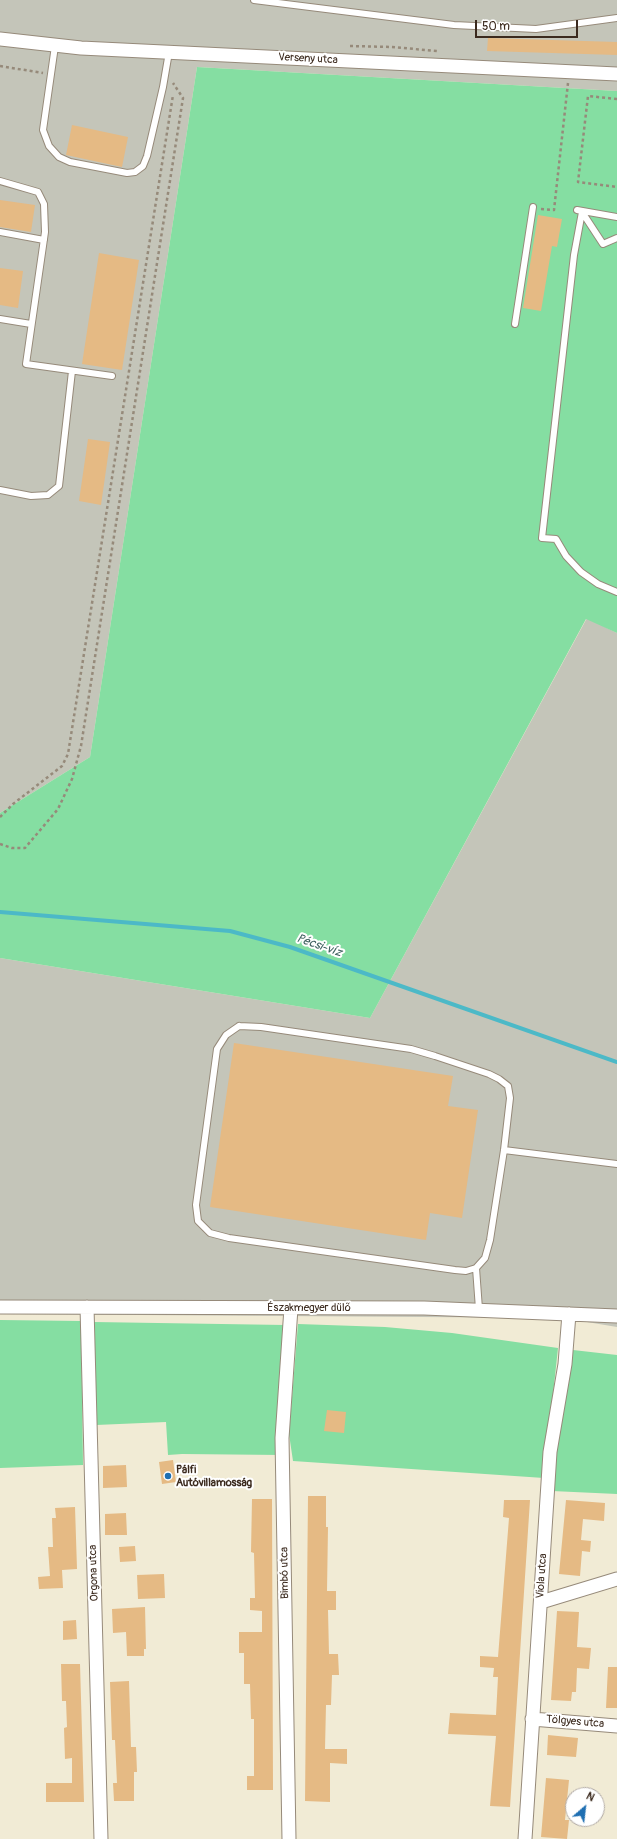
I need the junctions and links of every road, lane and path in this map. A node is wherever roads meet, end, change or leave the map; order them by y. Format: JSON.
{"nodes":[{"id":1,"x":254,"y":0,"type":"edge"},
{"id":2,"x":617,"y":18,"type":"edge"},
{"id":3,"x":0,"y":39,"type":"edge"},
{"id":4,"x":55,"y":46,"type":"junction"},
{"id":5,"x":169,"y":52,"type":"junction"},
{"id":6,"x":0,"y":66,"type":"edge"},
{"id":7,"x":50,"y":74,"type":"junction"},
{"id":8,"x":617,"y":74,"type":"edge"},
{"id":9,"x":568,"y":93,"type":"dead end"},
{"id":10,"x":617,"y":99,"type":"edge"},
{"id":11,"x":0,"y":181,"type":"edge"},
{"id":12,"x":617,"y":187,"type":"edge"},
{"id":13,"x":533,"y":207,"type":"joint"},
{"id":14,"x":579,"y":211,"type":"junction"},
{"id":15,"x":617,"y":217,"type":"edge"},
{"id":16,"x":0,"y":232,"type":"edge"},
{"id":17,"x":617,"y":238,"type":"edge"},
{"id":18,"x":44,"y":240,"type":"junction"},
{"id":19,"x":0,"y":320,"type":"edge"},
{"id":20,"x":31,"y":324,"type":"junction"},
{"id":21,"x":515,"y":324,"type":"dead end"},
{"id":22,"x":72,"y":371,"type":"junction"},
{"id":23,"x":112,"y":376,"type":"dead end"},
{"id":24,"x":0,"y":490,"type":"edge"},
{"id":25,"x":617,"y":592,"type":"edge"},
{"id":26,"x":0,"y":817,"type":"edge"},
{"id":27,"x":0,"y":844,"type":"edge"},
{"id":28,"x":504,"y":1150,"type":"junction"},
{"id":29,"x":617,"y":1164,"type":"edge"},
{"id":30,"x":476,"y":1268,"type":"junction"},
{"id":31,"x":0,"y":1307,"type":"edge"},
{"id":32,"x":87,"y":1307,"type":"junction"},
{"id":33,"x":291,"y":1308,"type":"junction"},
{"id":34,"x":479,"y":1309,"type":"junction"},
{"id":35,"x":569,"y":1314,"type":"junction"},
{"id":36,"x":617,"y":1316,"type":"edge"},
{"id":37,"x":617,"y":1579,"type":"edge"},
{"id":38,"x":541,"y":1602,"type":"junction"},
{"id":39,"x":532,"y":1719,"type":"junction"},
{"id":40,"x":617,"y":1726,"type":"edge"},
{"id":41,"x":101,"y":1839,"type":"edge"},
{"id":42,"x":289,"y":1839,"type":"edge"},
{"id":43,"x":525,"y":1839,"type":"edge"}],
"edges":[{"from":1,"to":2,"type":"lane"},
{"from":3,"to":4,"type":"street","name":"Verseny utca"},
{"from":4,"to":5,"type":"street","name":"Verseny utca"},
{"from":4,"to":7,"type":"lane"},
{"from":5,"to":7,"type":"lane"},
{"from":5,"to":8,"type":"street","name":"Verseny utca"},
{"from":6,"to":7,"type":"path"},
{"from":9,"to":13,"type":"path"},
{"from":10,"to":12,"type":"path"},
{"from":11,"to":18,"type":"lane"},
{"from":13,"to":21,"type":"lane"},
{"from":14,"to":15,"type":"lane"},
{"from":14,"to":17,"type":"lane"},
{"from":14,"to":25,"type":"lane"},
{"from":16,"to":18,"type":"lane"},
{"from":18,"to":20,"type":"lane"},
{"from":19,"to":20,"type":"lane"},
{"from":20,"to":22,"type":"lane"},
{"from":22,"to":23,"type":"lane"},
{"from":22,"to":24,"type":"lane"},
{"from":26,"to":27,"type":"path"},
{"from":28,"to":29,"type":"lane"},
{"from":28,"to":30,"type":"lane"},
{"from":28,"to":30,"type":"lane"},
{"from":30,"to":34,"type":"lane"},
{"from":31,"to":32,"type":"street","name":"Északmegyer dűlő"},
{"from":32,"to":33,"type":"street","name":"Északmegyer dűlő"},
{"from":32,"to":41,"type":"street","name":"Orgona utca"},
{"from":33,"to":34,"type":"street","name":"Északmegyer dűlő"},
{"from":33,"to":42,"type":"street","name":"Bimbó utca"},
{"from":34,"to":35,"type":"street","name":"Északmegyer dűlő"},
{"from":35,"to":36,"type":"street","name":"Északmegyer dűlő"},
{"from":35,"to":38,"type":"street","name":"Viola utca"},
{"from":37,"to":38,"type":"street"},
{"from":38,"to":39,"type":"street","name":"Viola utca"},
{"from":39,"to":40,"type":"street","name":"Tölgyes utca"},
{"from":39,"to":43,"type":"street","name":"Viola utca"}]}
